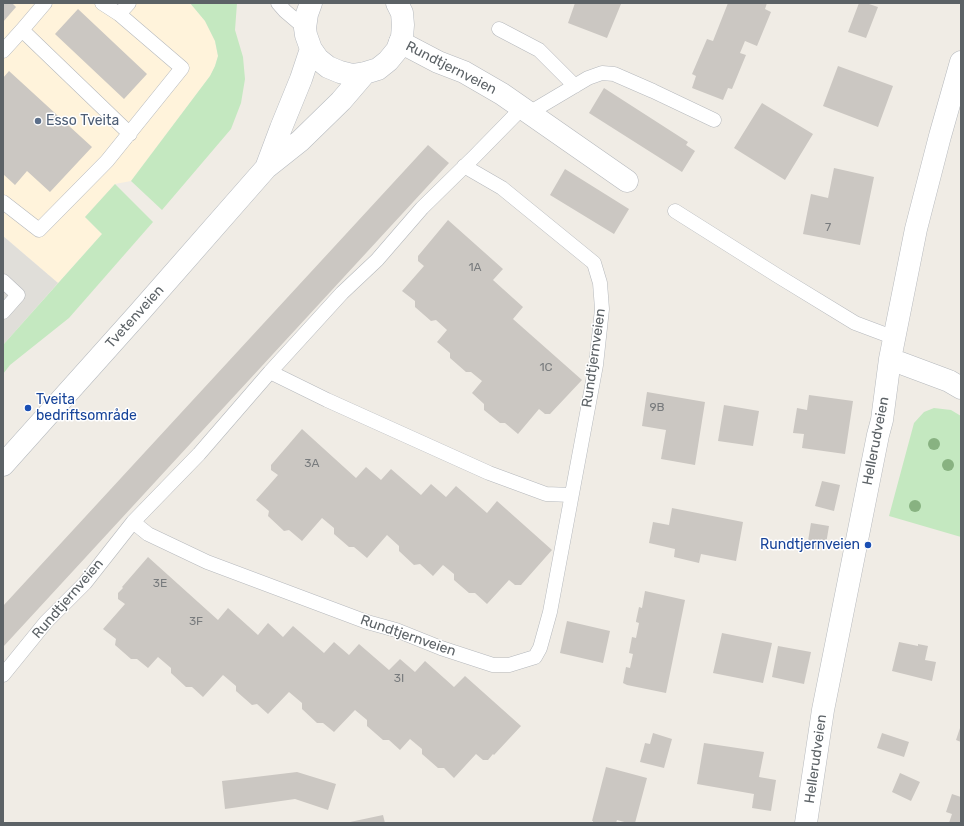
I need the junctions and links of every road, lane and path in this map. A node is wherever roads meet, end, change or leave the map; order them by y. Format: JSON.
{"nodes":[{"id":1,"x":45,"y":3,"type":"edge"},
{"id":2,"x":102,"y":3,"type":"edge"},
{"id":3,"x":129,"y":3,"type":"edge"},
{"id":4,"x":278,"y":3,"type":"edge"},
{"id":5,"x":311,"y":3,"type":"edge"},
{"id":6,"x":401,"y":6,"type":"edge"},
{"id":7,"x":119,"y":14,"type":"junction"},
{"id":8,"x":305,"y":28,"type":"junction"},
{"id":9,"x":499,"y":29,"type":"dead end"},
{"id":10,"x":22,"y":30,"type":"junction"},
{"id":11,"x":400,"y":42,"type":"junction"},
{"id":12,"x":311,"y":49,"type":"junction"},
{"id":13,"x":3,"y":51,"type":"edge"},
{"id":14,"x":961,"y":62,"type":"edge"},
{"id":15,"x":365,"y":73,"type":"junction"},
{"id":16,"x":576,"y":86,"type":"junction"},
{"id":17,"x":525,"y":110,"type":"junction"},
{"id":18,"x":714,"y":120,"type":"dead end"},
{"id":19,"x":130,"y":134,"type":"junction"},
{"id":20,"x":464,"y":166,"type":"junction"},
{"id":21,"x":266,"y":168,"type":"junction"},
{"id":22,"x":627,"y":181,"type":"dead end"},
{"id":23,"x":3,"y":202,"type":"edge"},
{"id":24,"x":675,"y":211,"type":"dead end"},
{"id":25,"x":3,"y":281,"type":"edge"},
{"id":26,"x":3,"y":312,"type":"edge"},
{"id":27,"x":895,"y":338,"type":"junction"},
{"id":28,"x":890,"y":359,"type":"junction"},
{"id":29,"x":270,"y":372,"type":"junction"},
{"id":30,"x":961,"y":388,"type":"edge"},
{"id":31,"x":3,"y":465,"type":"edge"},
{"id":32,"x":571,"y":496,"type":"junction"},
{"id":33,"x":133,"y":522,"type":"junction"},
{"id":34,"x":3,"y":674,"type":"edge"},
{"id":35,"x":806,"y":823,"type":"edge"}],
"edges":[{"from":1,"to":10,"type":"lane"},
{"from":2,"to":7,"type":"lane"},
{"from":3,"to":7,"type":"lane"},
{"from":4,"to":8,"type":"lane"},
{"from":5,"to":8,"type":"street","name":"Tvetenveien"},
{"from":6,"to":11,"type":"street","name":"Tvetenveien"},
{"from":7,"to":19,"type":"lane"},
{"from":8,"to":12,"type":"street","name":"Tvetenveien"},
{"from":9,"to":16,"type":"lane"},
{"from":10,"to":13,"type":"lane"},
{"from":10,"to":19,"type":"lane"},
{"from":11,"to":15,"type":"street","name":"Tvetenveien"},
{"from":11,"to":17,"type":"street","name":"Rundtjernveien"},
{"from":12,"to":15,"type":"street","name":"Tvetenveien"},
{"from":12,"to":21,"type":"street","name":"Tvetenveien"},
{"from":14,"to":27,"type":"street","name":"Hellerudveien"},
{"from":15,"to":21,"type":"street","name":"Tvetenveien"},
{"from":16,"to":17,"type":"lane"},
{"from":16,"to":18,"type":"lane"},
{"from":17,"to":20,"type":"lane","name":"Rundtjernveien"},
{"from":17,"to":22,"type":"street","name":"Rundtjernveien"},
{"from":19,"to":23,"type":"lane"},
{"from":20,"to":29,"type":"lane","name":"Rundtjernveien"},
{"from":20,"to":32,"type":"lane","name":"Rundtjernveien"},
{"from":21,"to":31,"type":"street","name":"Tvetenveien"},
{"from":24,"to":27,"type":"lane"},
{"from":25,"to":26,"type":"lane"},
{"from":27,"to":28,"type":"street","name":"Hellerudveien"},
{"from":28,"to":30,"type":"street"},
{"from":28,"to":35,"type":"street","name":"Hellerudveien"},
{"from":29,"to":32,"type":"lane"},
{"from":29,"to":33,"type":"lane","name":"Rundtjernveien"},
{"from":32,"to":33,"type":"lane","name":"Rundtjernveien"},
{"from":33,"to":34,"type":"lane","name":"Rundtjernveien"}]}
